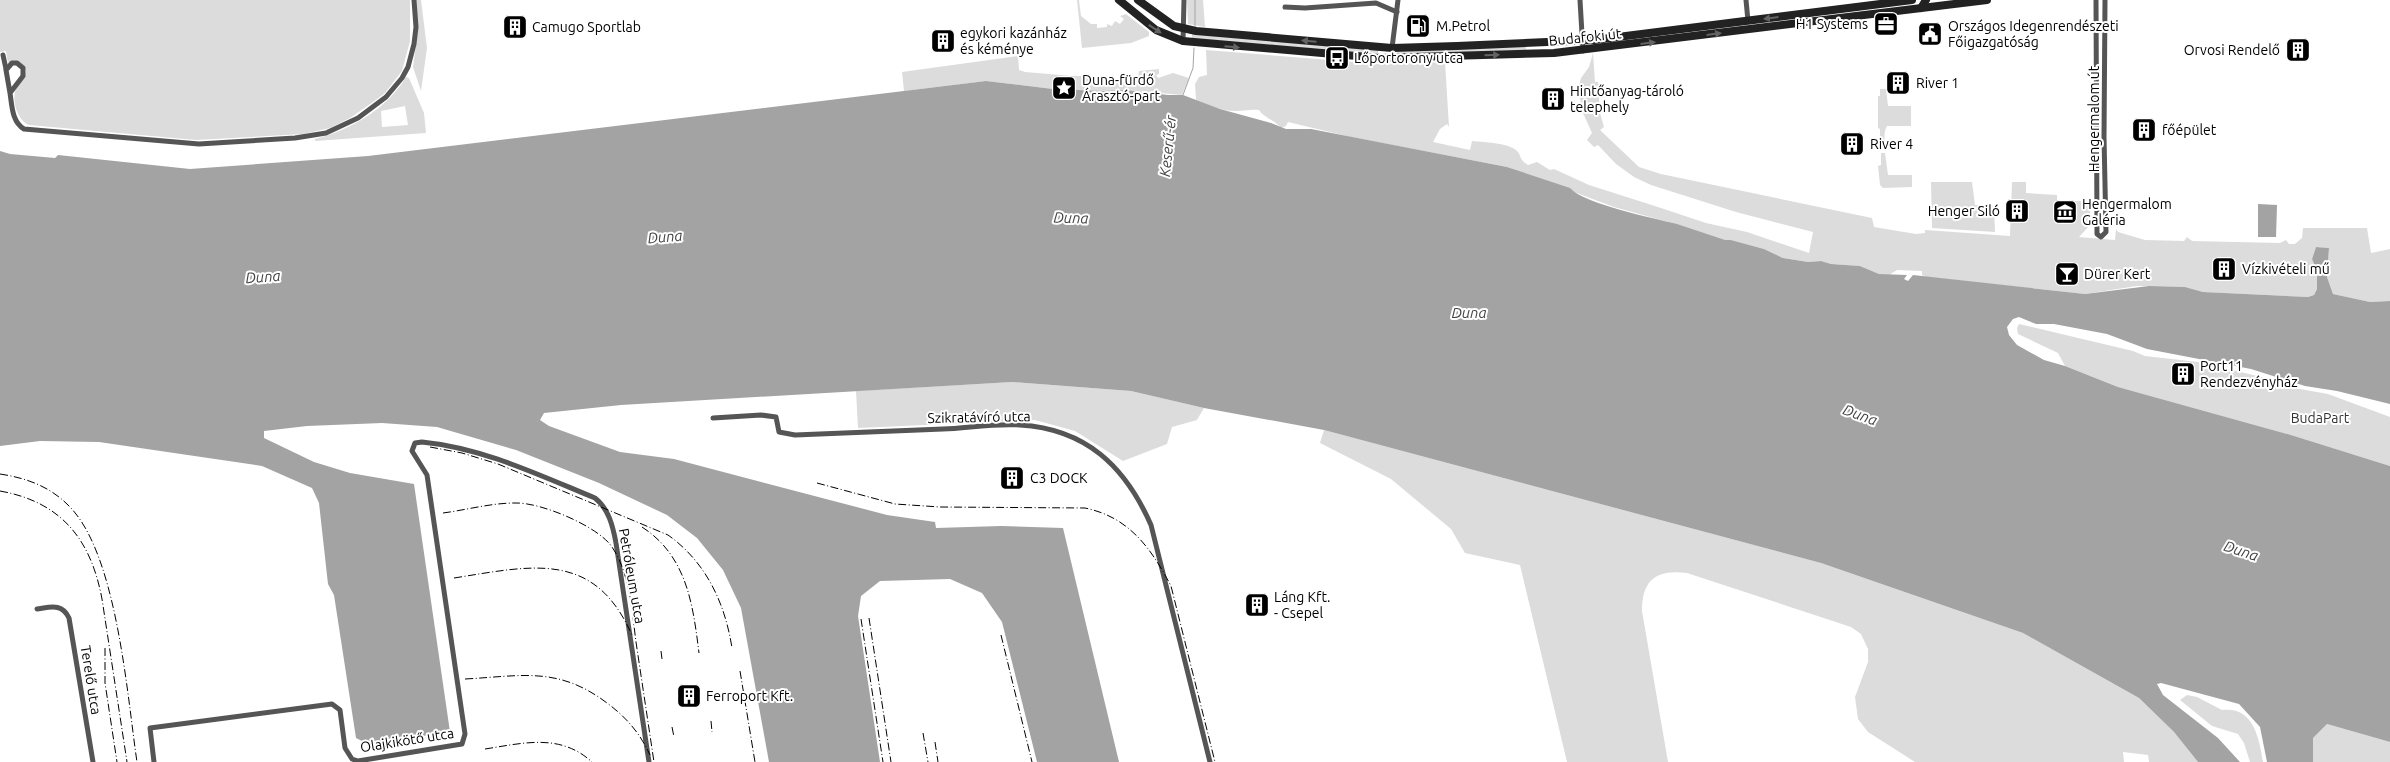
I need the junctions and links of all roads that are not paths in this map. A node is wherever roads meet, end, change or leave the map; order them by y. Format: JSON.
{"nodes":[{"id":1,"x":414,"y":0,"type":"edge"},
{"id":2,"x":1119,"y":0,"type":"edge"},
{"id":3,"x":1138,"y":0,"type":"edge"},
{"id":4,"x":1184,"y":0,"type":"edge"},
{"id":5,"x":1398,"y":0,"type":"edge"},
{"id":6,"x":1580,"y":0,"type":"edge"},
{"id":7,"x":1746,"y":0,"type":"edge"},
{"id":8,"x":1908,"y":0,"type":"edge"},
{"id":9,"x":1912,"y":0,"type":"edge"},
{"id":10,"x":1926,"y":0,"type":"edge"},
{"id":11,"x":1987,"y":0,"type":"edge"},
{"id":12,"x":2096,"y":0,"type":"edge"},
{"id":13,"x":2105,"y":0,"type":"edge"},
{"id":14,"x":1284,"y":7,"type":"dead end"},
{"id":15,"x":1860,"y":7,"type":"junction"},
{"id":16,"x":1921,"y":8,"type":"junction"},
{"id":17,"x":1842,"y":9,"type":"junction"},
{"id":18,"x":1397,"y":12,"type":"junction"},
{"id":19,"x":1866,"y":15,"type":"junction"},
{"id":20,"x":1854,"y":17,"type":"junction"},
{"id":21,"x":1748,"y":21,"type":"junction"},
{"id":22,"x":1185,"y":29,"type":"junction"},
{"id":23,"x":1749,"y":30,"type":"junction"},
{"id":24,"x":1621,"y":36,"type":"junction"},
{"id":25,"x":1582,"y":40,"type":"junction"},
{"id":26,"x":1183,"y":41,"type":"junction"},
{"id":27,"x":1532,"y":42,"type":"junction"},
{"id":28,"x":1622,"y":46,"type":"junction"},
{"id":29,"x":1392,"y":48,"type":"junction"},
{"id":30,"x":1582,"y":51,"type":"junction"},
{"id":31,"x":1533,"y":54,"type":"junction"},
{"id":32,"x":3,"y":55,"type":"dead end"},
{"id":33,"x":1390,"y":58,"type":"junction"},
{"id":34,"x":6,"y":70,"type":"junction"},
{"id":35,"x":10,"y":93,"type":"junction"},
{"id":36,"x":712,"y":418,"type":"dead end"},
{"id":37,"x":415,"y":443,"type":"joint"},
{"id":38,"x":37,"y":608,"type":"dead end"},
{"id":39,"x":93,"y":762,"type":"edge"},
{"id":40,"x":154,"y":762,"type":"edge"},
{"id":41,"x":650,"y":762,"type":"edge"},
{"id":42,"x":1210,"y":762,"type":"edge"}],
"edges":[{"from":1,"to":35,"type":"street"},
{"from":2,"to":26,"type":"main road","name":"Budafoki út","one_way":true},
{"from":3,"to":22,"type":"main road","name":"Budafoki út"},
{"from":4,"to":22,"type":"street"},
{"from":5,"to":18,"type":"street"},
{"from":6,"to":25,"type":"street"},
{"from":7,"to":21,"type":"street"},
{"from":8,"to":9,"type":"main road","name":"Budafoki út"},
{"from":8,"to":15,"type":"main road","name":"Budafoki út"},
{"from":8,"to":16,"type":"main road"},
{"from":10,"to":16,"type":"main road"},
{"from":11,"to":16,"type":"main road","name":"Budafoki út"},
{"from":12,"to":13,"type":"street","name":"Hengermalom út"},
{"from":14,"to":18,"type":"street"},
{"from":15,"to":17,"type":"main road","name":"Budafoki út"},
{"from":15,"to":19,"type":"main road"},
{"from":15,"to":20,"type":"main road"},
{"from":16,"to":19,"type":"main road","name":"Budafoki út"},
{"from":17,"to":20,"type":"main road"},
{"from":17,"to":21,"type":"main road","name":"Budafoki út","one_way":true},
{"from":18,"to":29,"type":"street"},
{"from":19,"to":20,"type":"main road","name":"Budafoki út"},
{"from":20,"to":23,"type":"main road","name":"Budafoki út"},
{"from":21,"to":23,"type":"main road"},
{"from":21,"to":24,"type":"main road","name":"Budafoki út"},
{"from":22,"to":26,"type":"street"},
{"from":29,"to":22,"type":"main road","name":"Budafoki út","one_way":true},
{"from":28,"to":23,"type":"main road","name":"Budafoki út","one_way":true},
{"from":24,"to":25,"type":"main road","name":"Budafoki út"},
{"from":24,"to":28,"type":"main road"},
{"from":25,"to":27,"type":"main road","name":"Budafoki út"},
{"from":25,"to":30,"type":"street"},
{"from":26,"to":33,"type":"main road","name":"Budafoki út","one_way":true},
{"from":27,"to":29,"type":"main road","name":"Budafoki út"},
{"from":27,"to":31,"type":"main road"},
{"from":28,"to":30,"type":"main road","name":"Budafoki út"},
{"from":29,"to":33,"type":"main road"},
{"from":30,"to":31,"type":"main road","name":"Budafoki út"},
{"from":33,"to":31,"type":"main road","name":"Budafoki út","one_way":true},
{"from":32,"to":34,"type":"street"},
{"from":34,"to":35,"type":"street"},
{"from":34,"to":35,"type":"street"},
{"from":36,"to":42,"type":"street","name":"Szikratávíró utca"},
{"from":37,"to":40,"type":"street","name":"Olajkikötő utca"},
{"from":37,"to":41,"type":"street","name":"Petróleum utca"},
{"from":38,"to":39,"type":"street","name":"Terelő utca"}]}
